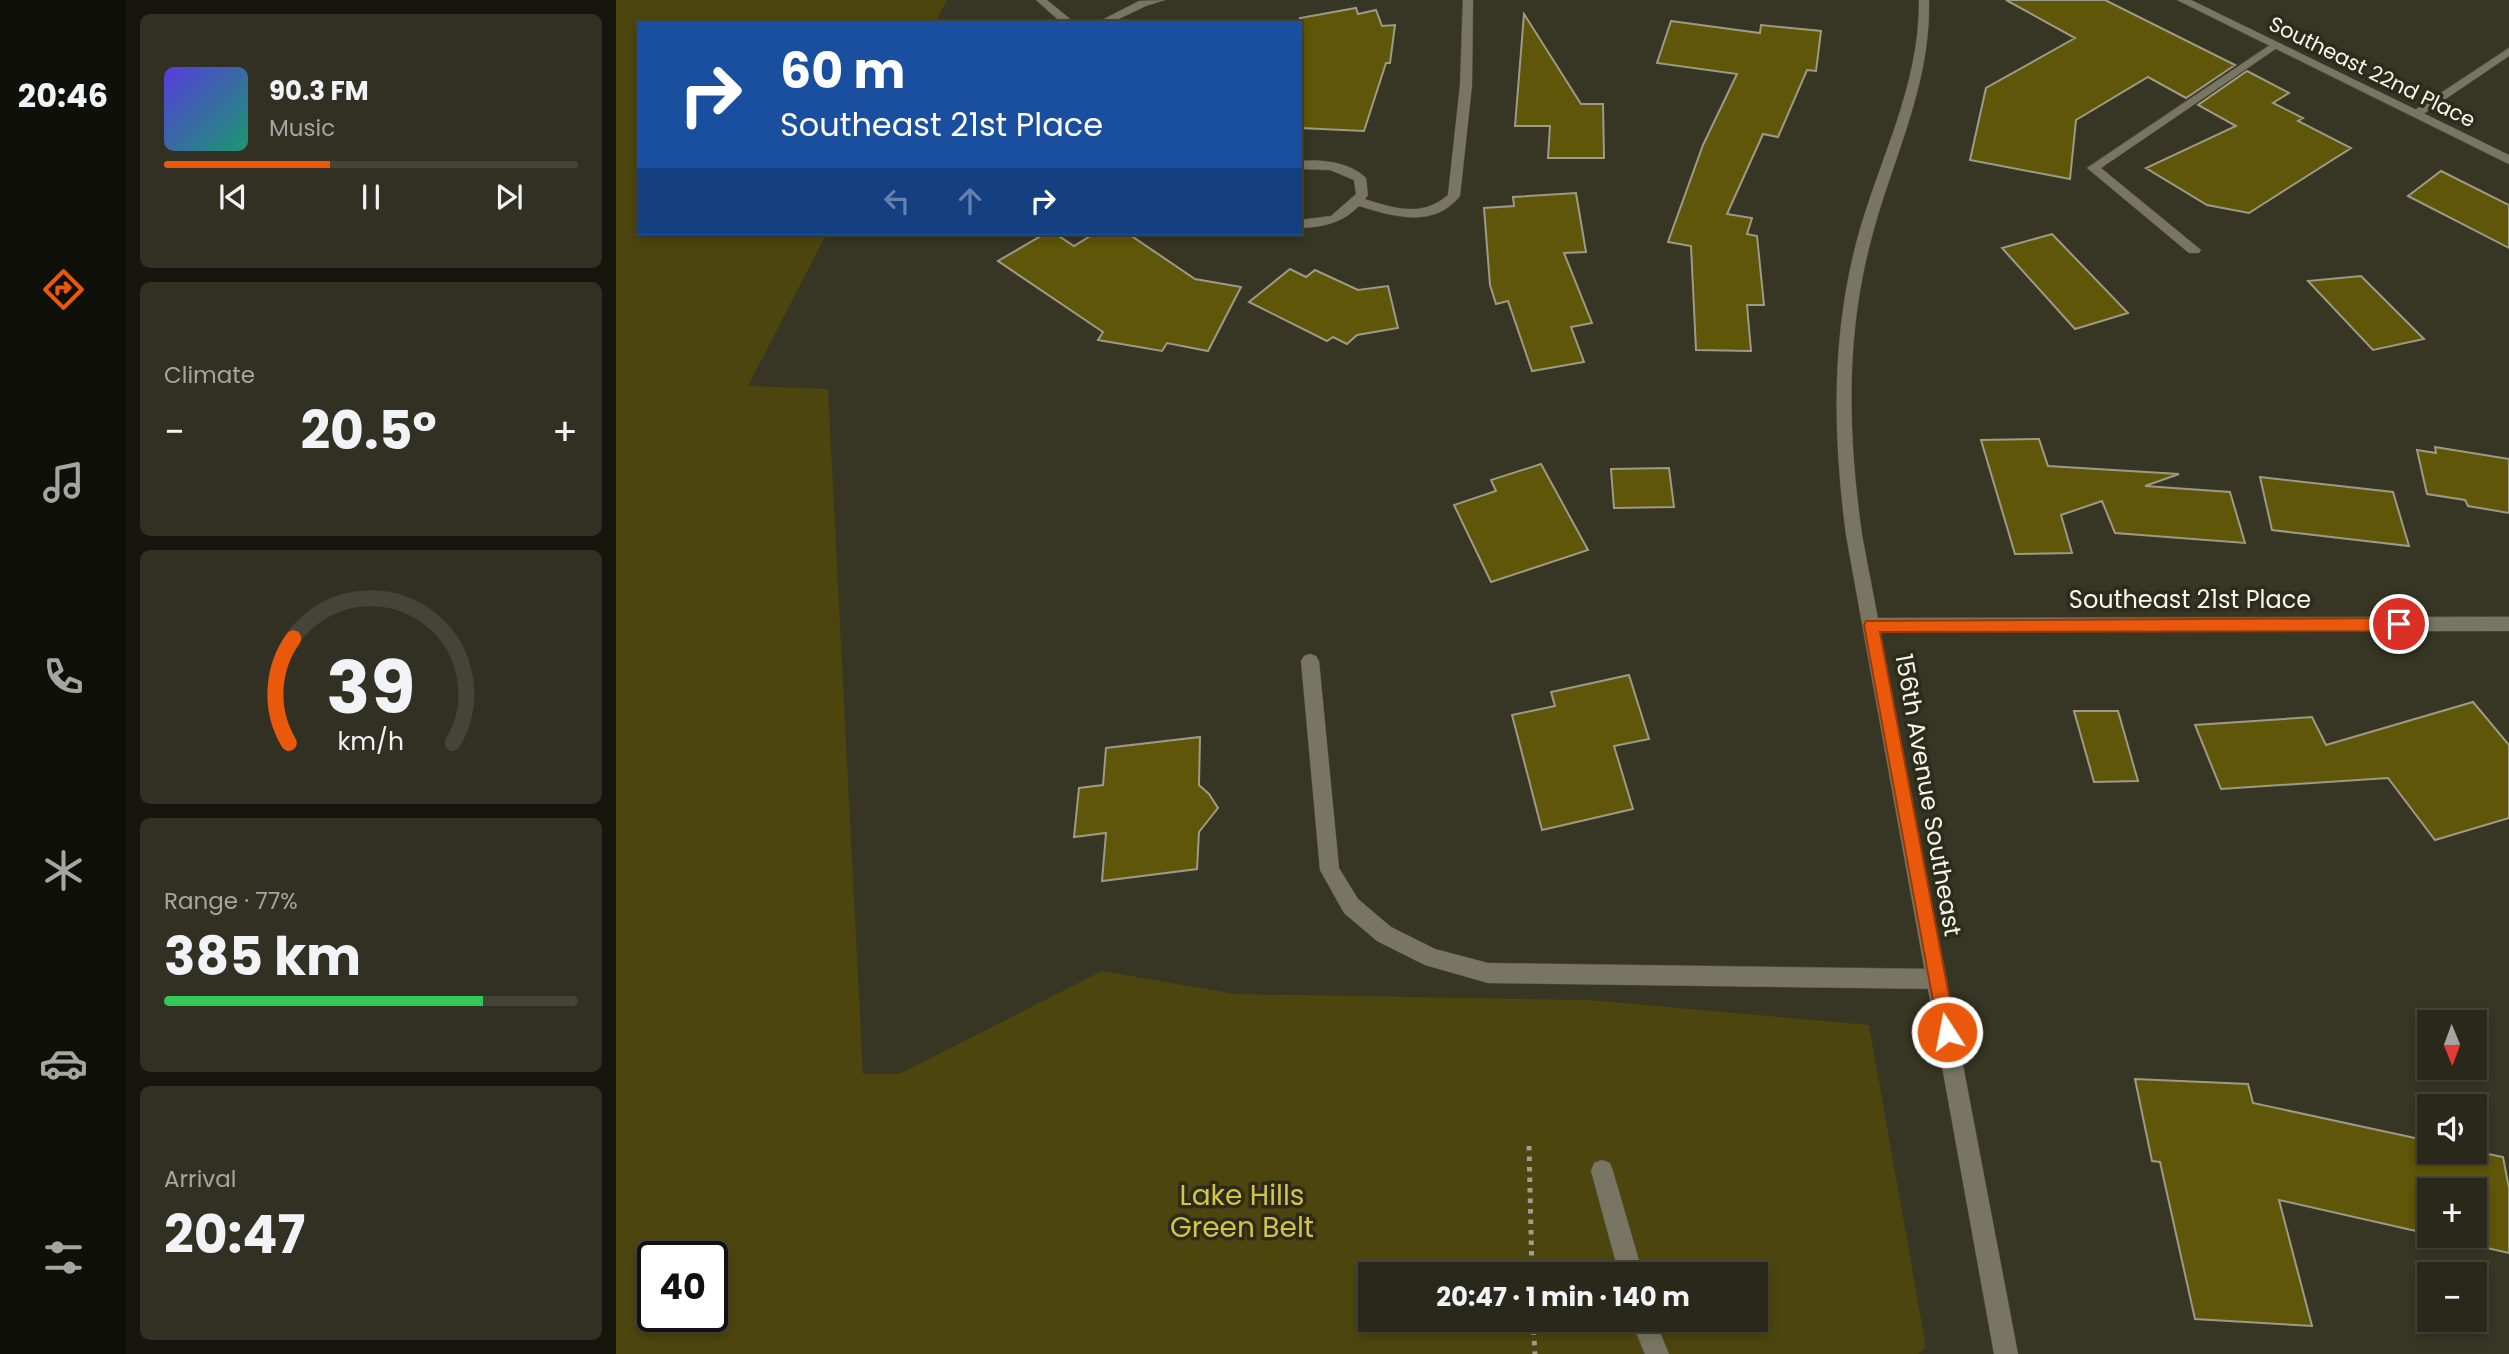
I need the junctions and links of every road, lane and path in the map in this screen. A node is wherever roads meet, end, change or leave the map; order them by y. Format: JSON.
{"nodes":[{"id":1,"x":1041,"y":0,"type":"edge"},
{"id":2,"x":1160,"y":0,"type":"edge"},
{"id":3,"x":1468,"y":0,"type":"edge"},
{"id":4,"x":1924,"y":0,"type":"edge"},
{"id":5,"x":2182,"y":0,"type":"edge"},
{"id":6,"x":1067,"y":21,"type":"edge"},
{"id":7,"x":1105,"y":21,"type":"edge"},
{"id":8,"x":2273,"y":46,"type":"junction"},
{"id":9,"x":2509,"y":51,"type":"edge"},
{"id":10,"x":2415,"y":114,"type":"junction"},
{"id":11,"x":2509,"y":160,"type":"edge"},
{"id":12,"x":1302,"y":165,"type":"edge"},
{"id":13,"x":1357,"y":201,"type":"junction"},
{"id":14,"x":1302,"y":223,"type":"edge"},
{"id":15,"x":2194,"y":250,"type":"dead end"},
{"id":16,"x":2509,"y":624,"type":"edge"},
{"id":17,"x":1871,"y":625,"type":"junction"},
{"id":18,"x":1310,"y":660,"type":"dead end"},
{"id":19,"x":1937,"y":979,"type":"junction"},
{"id":20,"x":1529,"y":1146,"type":"dead end"},
{"id":21,"x":1602,"y":1171,"type":"dead end"},
{"id":22,"x":1532,"y":1262,"type":"edge"},
{"id":23,"x":1628,"y":1262,"type":"edge"},
{"id":24,"x":1533,"y":1332,"type":"edge"},
{"id":25,"x":1648,"y":1332,"type":"edge"},
{"id":26,"x":1535,"y":1354,"type":"edge"},
{"id":27,"x":1657,"y":1354,"type":"edge"},
{"id":28,"x":2007,"y":1354,"type":"edge"}],
"edges":[{"from":1,"to":6,"type":"street"},
{"from":2,"to":7,"type":"street"},
{"from":3,"to":13,"type":"street"},
{"from":4,"to":17,"type":"street","name":"156th Avenue Southeast"},
{"from":5,"to":8,"type":"street","name":"Southeast 22nd Place"},
{"from":8,"to":10,"type":"street","name":"Southeast 22nd Place"},
{"from":8,"to":15,"type":"street"},
{"from":9,"to":10,"type":"street"},
{"from":10,"to":11,"type":"street","name":"Southeast 22nd Place"},
{"from":12,"to":13,"type":"street"},
{"from":13,"to":14,"type":"street"},
{"from":16,"to":17,"type":"street","name":"Southeast 21st Place"},
{"from":17,"to":19,"type":"street","name":"156th Avenue Southeast"},
{"from":18,"to":19,"type":"street"},
{"from":19,"to":28,"type":"street","name":"156th Avenue Southeast"},
{"from":20,"to":22,"type":"path"},
{"from":21,"to":23,"type":"street"},
{"from":24,"to":26,"type":"path"},
{"from":25,"to":27,"type":"street"}]}
